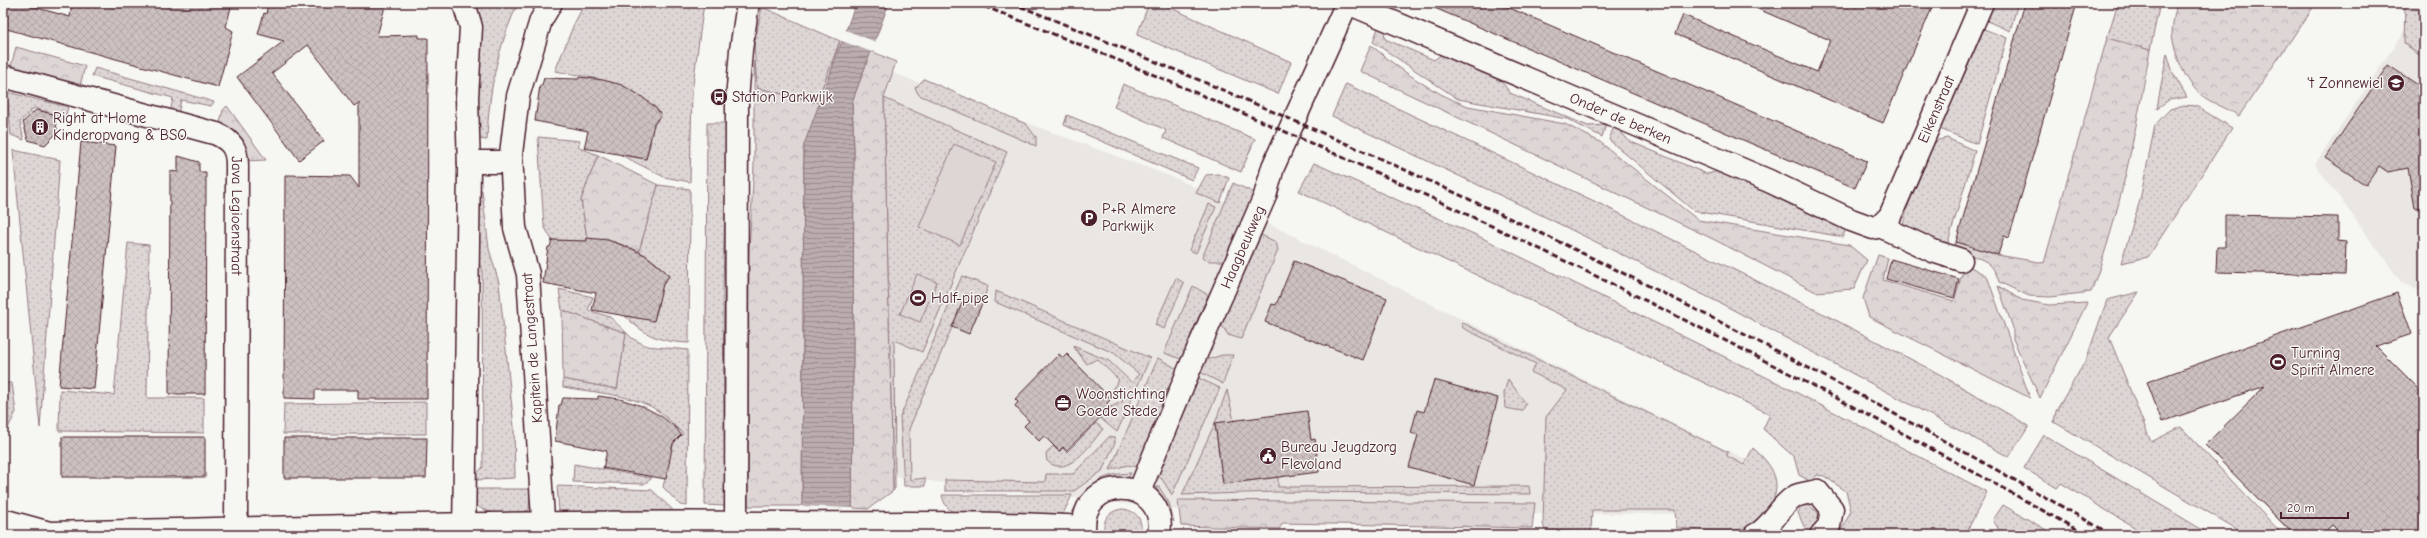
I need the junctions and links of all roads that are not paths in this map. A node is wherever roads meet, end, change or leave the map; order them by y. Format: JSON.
{"nodes":[{"id":1,"x":464,"y":3,"type":"edge"},
{"id":2,"x":551,"y":3,"type":"edge"},
{"id":3,"x":748,"y":3,"type":"edge"},
{"id":4,"x":1348,"y":3,"type":"edge"},
{"id":5,"x":1982,"y":3,"type":"edge"},
{"id":6,"x":3,"y":76,"type":"edge"},
{"id":7,"x":469,"y":162,"type":"junction"},
{"id":8,"x":511,"y":162,"type":"junction"},
{"id":9,"x":1885,"y":221,"type":"junction"},
{"id":10,"x":1961,"y":260,"type":"dead end"},
{"id":11,"x":1138,"y":492,"type":"junction"},
{"id":12,"x":3,"y":520,"type":"edge"},
{"id":13,"x":236,"y":529,"type":"junction"},
{"id":14,"x":544,"y":529,"type":"edge"},
{"id":15,"x":736,"y":529,"type":"edge"},
{"id":16,"x":464,"y":530,"type":"edge"},
{"id":17,"x":1084,"y":531,"type":"edge"},
{"id":18,"x":50,"y":534,"type":"edge"},
{"id":19,"x":1163,"y":535,"type":"edge"},
{"id":20,"x":1755,"y":535,"type":"edge"},
{"id":21,"x":1821,"y":535,"type":"edge"}],
"edges":[{"from":1,"to":7,"type":"street"},
{"from":2,"to":8,"type":"street","name":"Kapitein de Langestraat"},
{"from":3,"to":15,"type":"street"},
{"from":4,"to":9,"type":"street","name":"Onder de berken"},
{"from":4,"to":11,"type":"street","name":"Haagbeukweg"},
{"from":5,"to":9,"type":"street","name":"Eikenstraat"},
{"from":6,"to":13,"type":"street","name":"Java Legioenstraat"},
{"from":7,"to":8,"type":"street"},
{"from":7,"to":16,"type":"street"},
{"from":8,"to":14,"type":"street","name":"Kapitein de Langestraat"},
{"from":9,"to":10,"type":"street"},
{"from":11,"to":17,"type":"street"},
{"from":11,"to":19,"type":"street"},
{"from":12,"to":18,"type":"street"},
{"from":13,"to":16,"type":"street"},
{"from":13,"to":18,"type":"street"},
{"from":14,"to":15,"type":"street"},
{"from":14,"to":16,"type":"street"},
{"from":15,"to":17,"type":"street"},
{"from":20,"to":21,"type":"street"}]}
